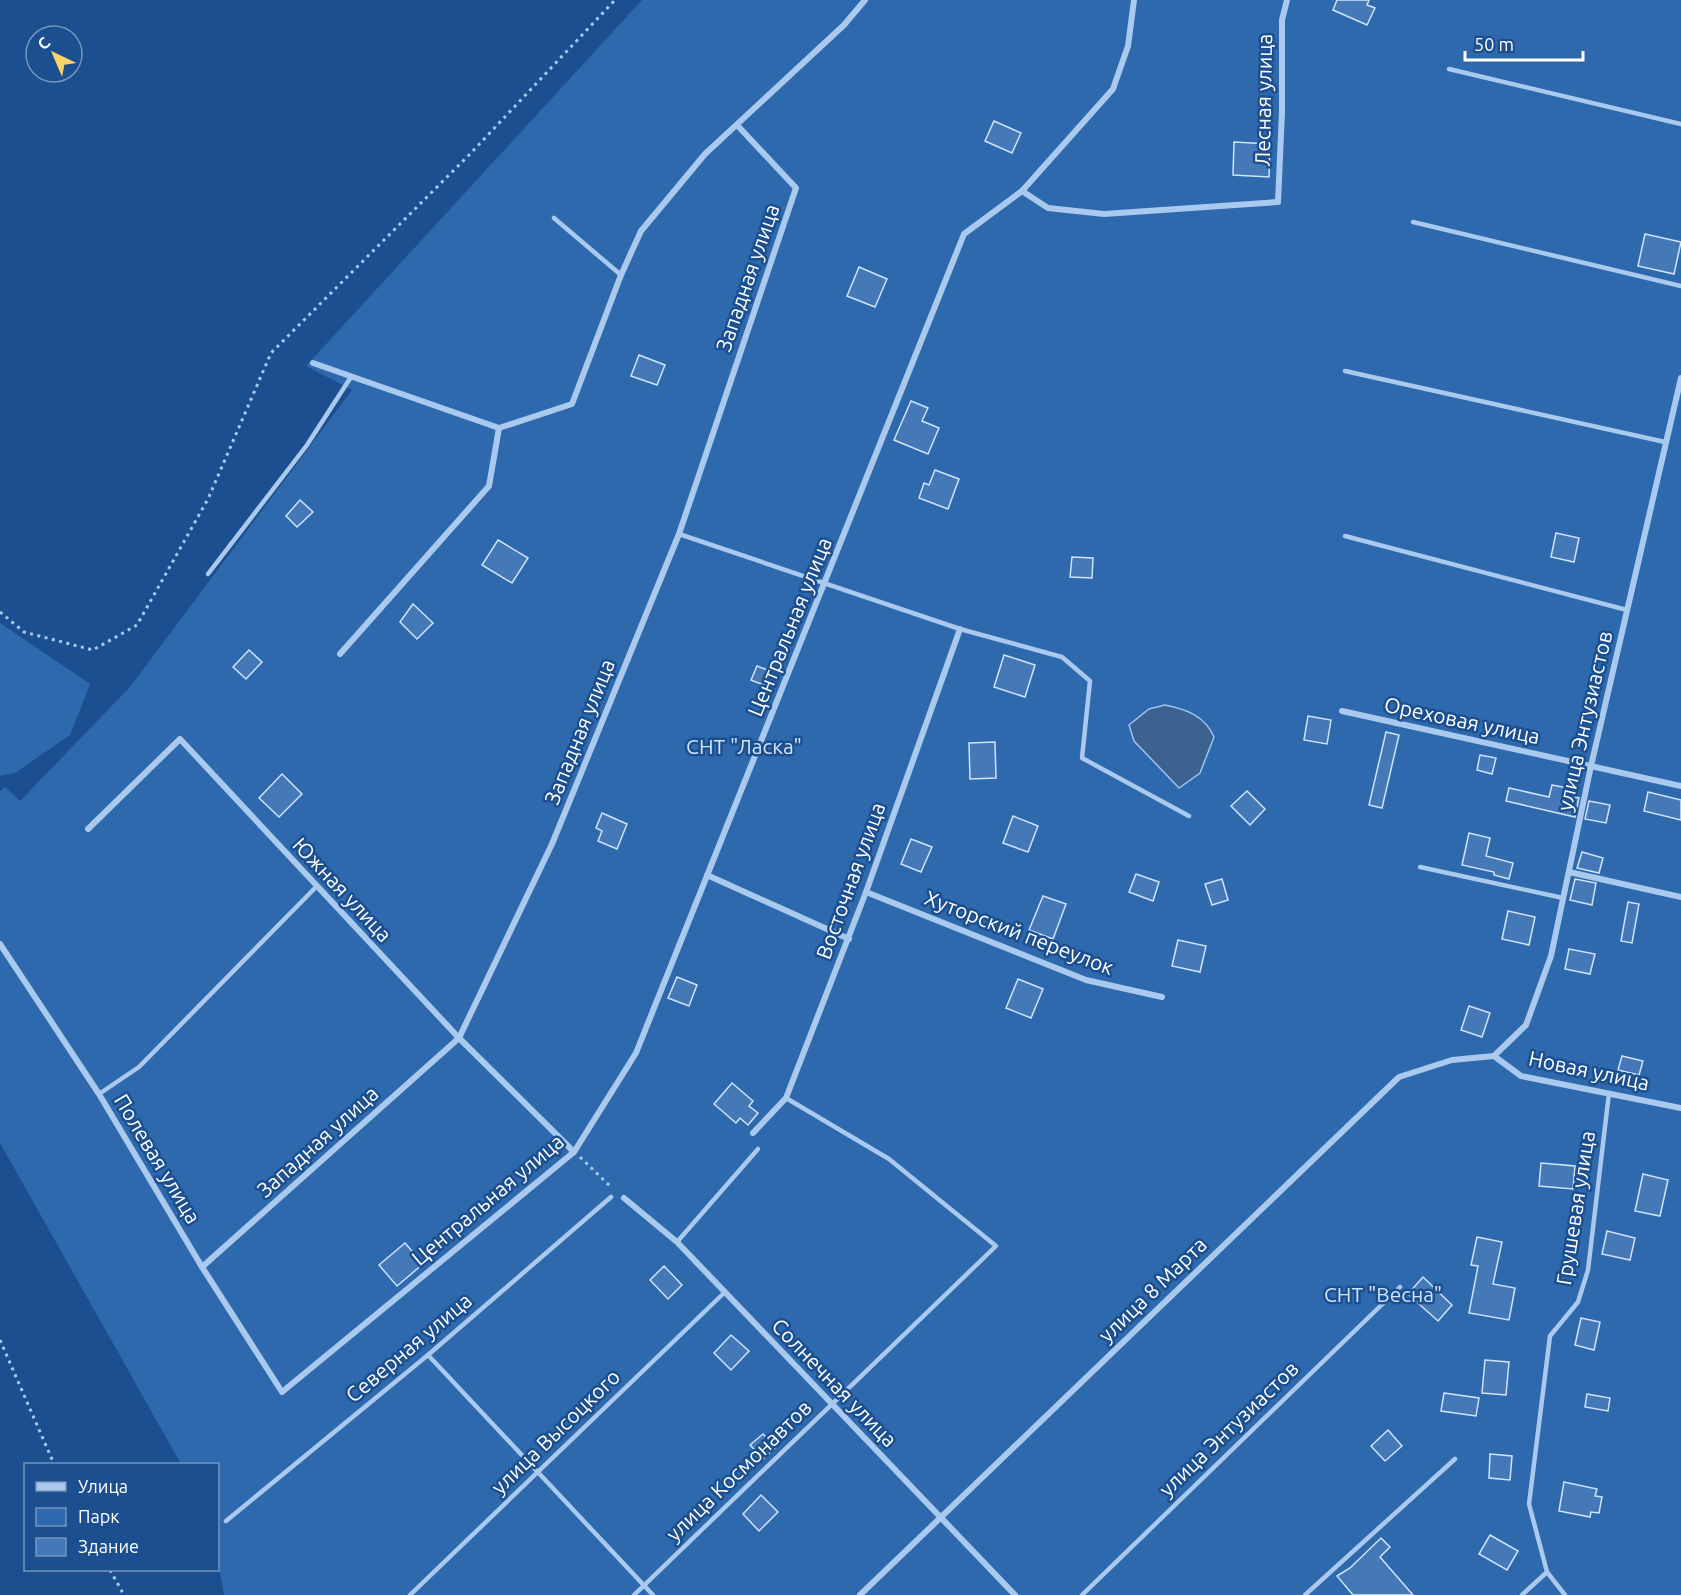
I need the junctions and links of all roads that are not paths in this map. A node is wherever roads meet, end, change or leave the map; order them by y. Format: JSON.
{"nodes":[{"id":1,"x":865,"y":0,"type":"edge"},
{"id":2,"x":1134,"y":0,"type":"edge"},
{"id":3,"x":1287,"y":0,"type":"edge"},
{"id":4,"x":1449,"y":69,"type":"dead end"},
{"id":5,"x":1681,"y":124,"type":"edge"},
{"id":6,"x":736,"y":125,"type":"junction"},
{"id":7,"x":1022,"y":191,"type":"junction"},
{"id":8,"x":554,"y":218,"type":"dead end"},
{"id":9,"x":1413,"y":222,"type":"dead end"},
{"id":10,"x":621,"y":275,"type":"junction"},
{"id":11,"x":1681,"y":286,"type":"edge"},
{"id":12,"x":313,"y":363,"type":"dead end"},
{"id":13,"x":1345,"y":371,"type":"dead end"},
{"id":14,"x":351,"y":377,"type":"junction"},
{"id":15,"x":1681,"y":378,"type":"edge"},
{"id":16,"x":499,"y":428,"type":"junction"},
{"id":17,"x":1665,"y":442,"type":"junction"},
{"id":18,"x":679,"y":534,"type":"junction"},
{"id":19,"x":1345,"y":536,"type":"dead end"},
{"id":20,"x":208,"y":574,"type":"dead end"},
{"id":21,"x":825,"y":585,"type":"junction"},
{"id":22,"x":1627,"y":610,"type":"junction"},
{"id":23,"x":960,"y":629,"type":"junction"},
{"id":24,"x":340,"y":654,"type":"dead end"},
{"id":25,"x":1342,"y":711,"type":"dead end"},
{"id":26,"x":1591,"y":766,"type":"junction"},
{"id":27,"x":1681,"y":786,"type":"edge"},
{"id":28,"x":1189,"y":816,"type":"dead end"},
{"id":29,"x":88,"y":829,"type":"dead end"},
{"id":30,"x":1420,"y":867,"type":"dead end"},
{"id":31,"x":1569,"y":872,"type":"junction"},
{"id":32,"x":707,"y":875,"type":"junction"},
{"id":33,"x":316,"y":887,"type":"junction"},
{"id":34,"x":866,"y":892,"type":"junction"},
{"id":35,"x":1681,"y":897,"type":"edge"},
{"id":36,"x":1563,"y":898,"type":"junction"},
{"id":37,"x":849,"y":939,"type":"junction"},
{"id":38,"x":0,"y":944,"type":"edge"},
{"id":39,"x":1162,"y":997,"type":"dead end"},
{"id":40,"x":459,"y":1038,"type":"junction"},
{"id":41,"x":1494,"y":1056,"type":"junction"},
{"id":42,"x":99,"y":1094,"type":"junction"},
{"id":43,"x":1609,"y":1094,"type":"junction"},
{"id":44,"x":786,"y":1098,"type":"junction"},
{"id":45,"x":1681,"y":1108,"type":"edge"},
{"id":46,"x":753,"y":1133,"type":"dead end"},
{"id":47,"x":758,"y":1149,"type":"dead end"},
{"id":48,"x":574,"y":1152,"type":"junction"},
{"id":49,"x":611,"y":1197,"type":"dead end"},
{"id":50,"x":624,"y":1198,"type":"road end"},
{"id":51,"x":677,"y":1242,"type":"junction"},
{"id":52,"x":202,"y":1267,"type":"junction"},
{"id":53,"x":1400,"y":1287,"type":"dead end"},
{"id":54,"x":724,"y":1292,"type":"junction"},
{"id":55,"x":428,"y":1355,"type":"junction"},
{"id":56,"x":282,"y":1392,"type":"joint"},
{"id":57,"x":832,"y":1404,"type":"junction"},
{"id":58,"x":1455,"y":1458,"type":"dead end"},
{"id":59,"x":539,"y":1472,"type":"junction"},
{"id":60,"x":941,"y":1517,"type":"junction"},
{"id":61,"x":226,"y":1521,"type":"dead end"},
{"id":62,"x":1547,"y":1572,"type":"junction"},
{"id":63,"x":644,"y":1586,"type":"junction"},
{"id":64,"x":410,"y":1595,"type":"edge"},
{"id":65,"x":634,"y":1595,"type":"edge"},
{"id":66,"x":653,"y":1595,"type":"edge"},
{"id":67,"x":860,"y":1595,"type":"edge"},
{"id":68,"x":1015,"y":1595,"type":"edge"},
{"id":69,"x":1082,"y":1595,"type":"edge"},
{"id":70,"x":1305,"y":1595,"type":"edge"},
{"id":71,"x":1522,"y":1595,"type":"edge"},
{"id":72,"x":1565,"y":1595,"type":"edge"}],
"edges":[{"from":1,"to":6,"type":"street"},
{"from":2,"to":7,"type":"street","name":"Центральная улица"},
{"from":3,"to":7,"type":"street","name":"Лесная улица"},
{"from":4,"to":5,"type":"lane"},
{"from":6,"to":10,"type":"street"},
{"from":6,"to":18,"type":"street","name":"Западная улица"},
{"from":7,"to":21,"type":"street","name":"Центральная улица"},
{"from":8,"to":10,"type":"lane"},
{"from":9,"to":11,"type":"lane"},
{"from":10,"to":16,"type":"street"},
{"from":12,"to":14,"type":"street"},
{"from":13,"to":17,"type":"lane"},
{"from":14,"to":16,"type":"street"},
{"from":14,"to":20,"type":"lane"},
{"from":15,"to":17,"type":"street","name":"улица Энтузиастов"},
{"from":16,"to":24,"type":"street"},
{"from":17,"to":22,"type":"street","name":"улица Энтузиастов"},
{"from":18,"to":21,"type":"lane"},
{"from":18,"to":40,"type":"street","name":"Западная улица"},
{"from":19,"to":22,"type":"lane"},
{"from":21,"to":23,"type":"lane"},
{"from":21,"to":32,"type":"street","name":"Центральная улица"},
{"from":22,"to":26,"type":"street","name":"улица Энтузиастов"},
{"from":23,"to":28,"type":"lane"},
{"from":23,"to":34,"type":"street","name":"Восточная улица"},
{"from":25,"to":26,"type":"street","name":"Ореховая улица"},
{"from":26,"to":27,"type":"street","name":"Ореховая улица"},
{"from":26,"to":31,"type":"street","name":"улица Энтузиастов"},
{"from":29,"to":33,"type":"street","name":"Южная улица"},
{"from":30,"to":36,"type":"lane"},
{"from":31,"to":35,"type":"street"},
{"from":31,"to":36,"type":"street","name":"улица Энтузиастов"},
{"from":32,"to":37,"type":"street"},
{"from":32,"to":48,"type":"street","name":"Центральная улица"},
{"from":33,"to":40,"type":"street","name":"Южная улица"},
{"from":33,"to":42,"type":"lane"},
{"from":34,"to":37,"type":"street","name":"Восточная улица"},
{"from":34,"to":39,"type":"street","name":"Хуторский переулок"},
{"from":36,"to":41,"type":"street","name":"улица Энтузиастов"},
{"from":37,"to":44,"type":"street","name":"Восточная улица"},
{"from":38,"to":42,"type":"street","name":"Полевая улица"},
{"from":40,"to":48,"type":"street","name":"Южная улица"},
{"from":40,"to":52,"type":"street","name":"Западная улица"},
{"from":41,"to":43,"type":"street","name":"Новая улица"},
{"from":41,"to":60,"type":"street","name":"улица 8 Марта"},
{"from":42,"to":52,"type":"street","name":"Полевая улица"},
{"from":43,"to":45,"type":"street","name":"Новая улица"},
{"from":43,"to":62,"type":"lane","name":"Грушевая улица"},
{"from":44,"to":46,"type":"street","name":"Восточная улица"},
{"from":44,"to":57,"type":"lane","name":"улица Космонавтов"},
{"from":47,"to":51,"type":"lane"},
{"from":48,"to":56,"type":"street","name":"Центральная улица"},
{"from":49,"to":55,"type":"lane","name":"Северная улица"},
{"from":50,"to":51,"type":"street","name":"Солнечная улица"},
{"from":51,"to":54,"type":"street","name":"Солнечная улица"},
{"from":52,"to":56,"type":"street","name":"Полевая улица"},
{"from":53,"to":69,"type":"lane","name":"улица Энтузиастов"},
{"from":54,"to":57,"type":"street","name":"Солнечная улица"},
{"from":54,"to":59,"type":"lane","name":"улица Высоцкого"},
{"from":55,"to":59,"type":"lane"},
{"from":55,"to":61,"type":"lane","name":"Северная улица"},
{"from":57,"to":60,"type":"street","name":"Солнечная улица"},
{"from":57,"to":63,"type":"lane","name":"улица Космонавтов"},
{"from":58,"to":70,"type":"lane"},
{"from":59,"to":63,"type":"lane"},
{"from":59,"to":64,"type":"lane","name":"улица Высоцкого"},
{"from":60,"to":67,"type":"street","name":"улица 8 Марта"},
{"from":60,"to":68,"type":"street","name":"Солнечная улица"},
{"from":62,"to":71,"type":"lane"},
{"from":62,"to":72,"type":"lane","name":"Грушевая улица"},
{"from":63,"to":65,"type":"lane","name":"улица Космонавтов"},
{"from":63,"to":66,"type":"lane"}]}
